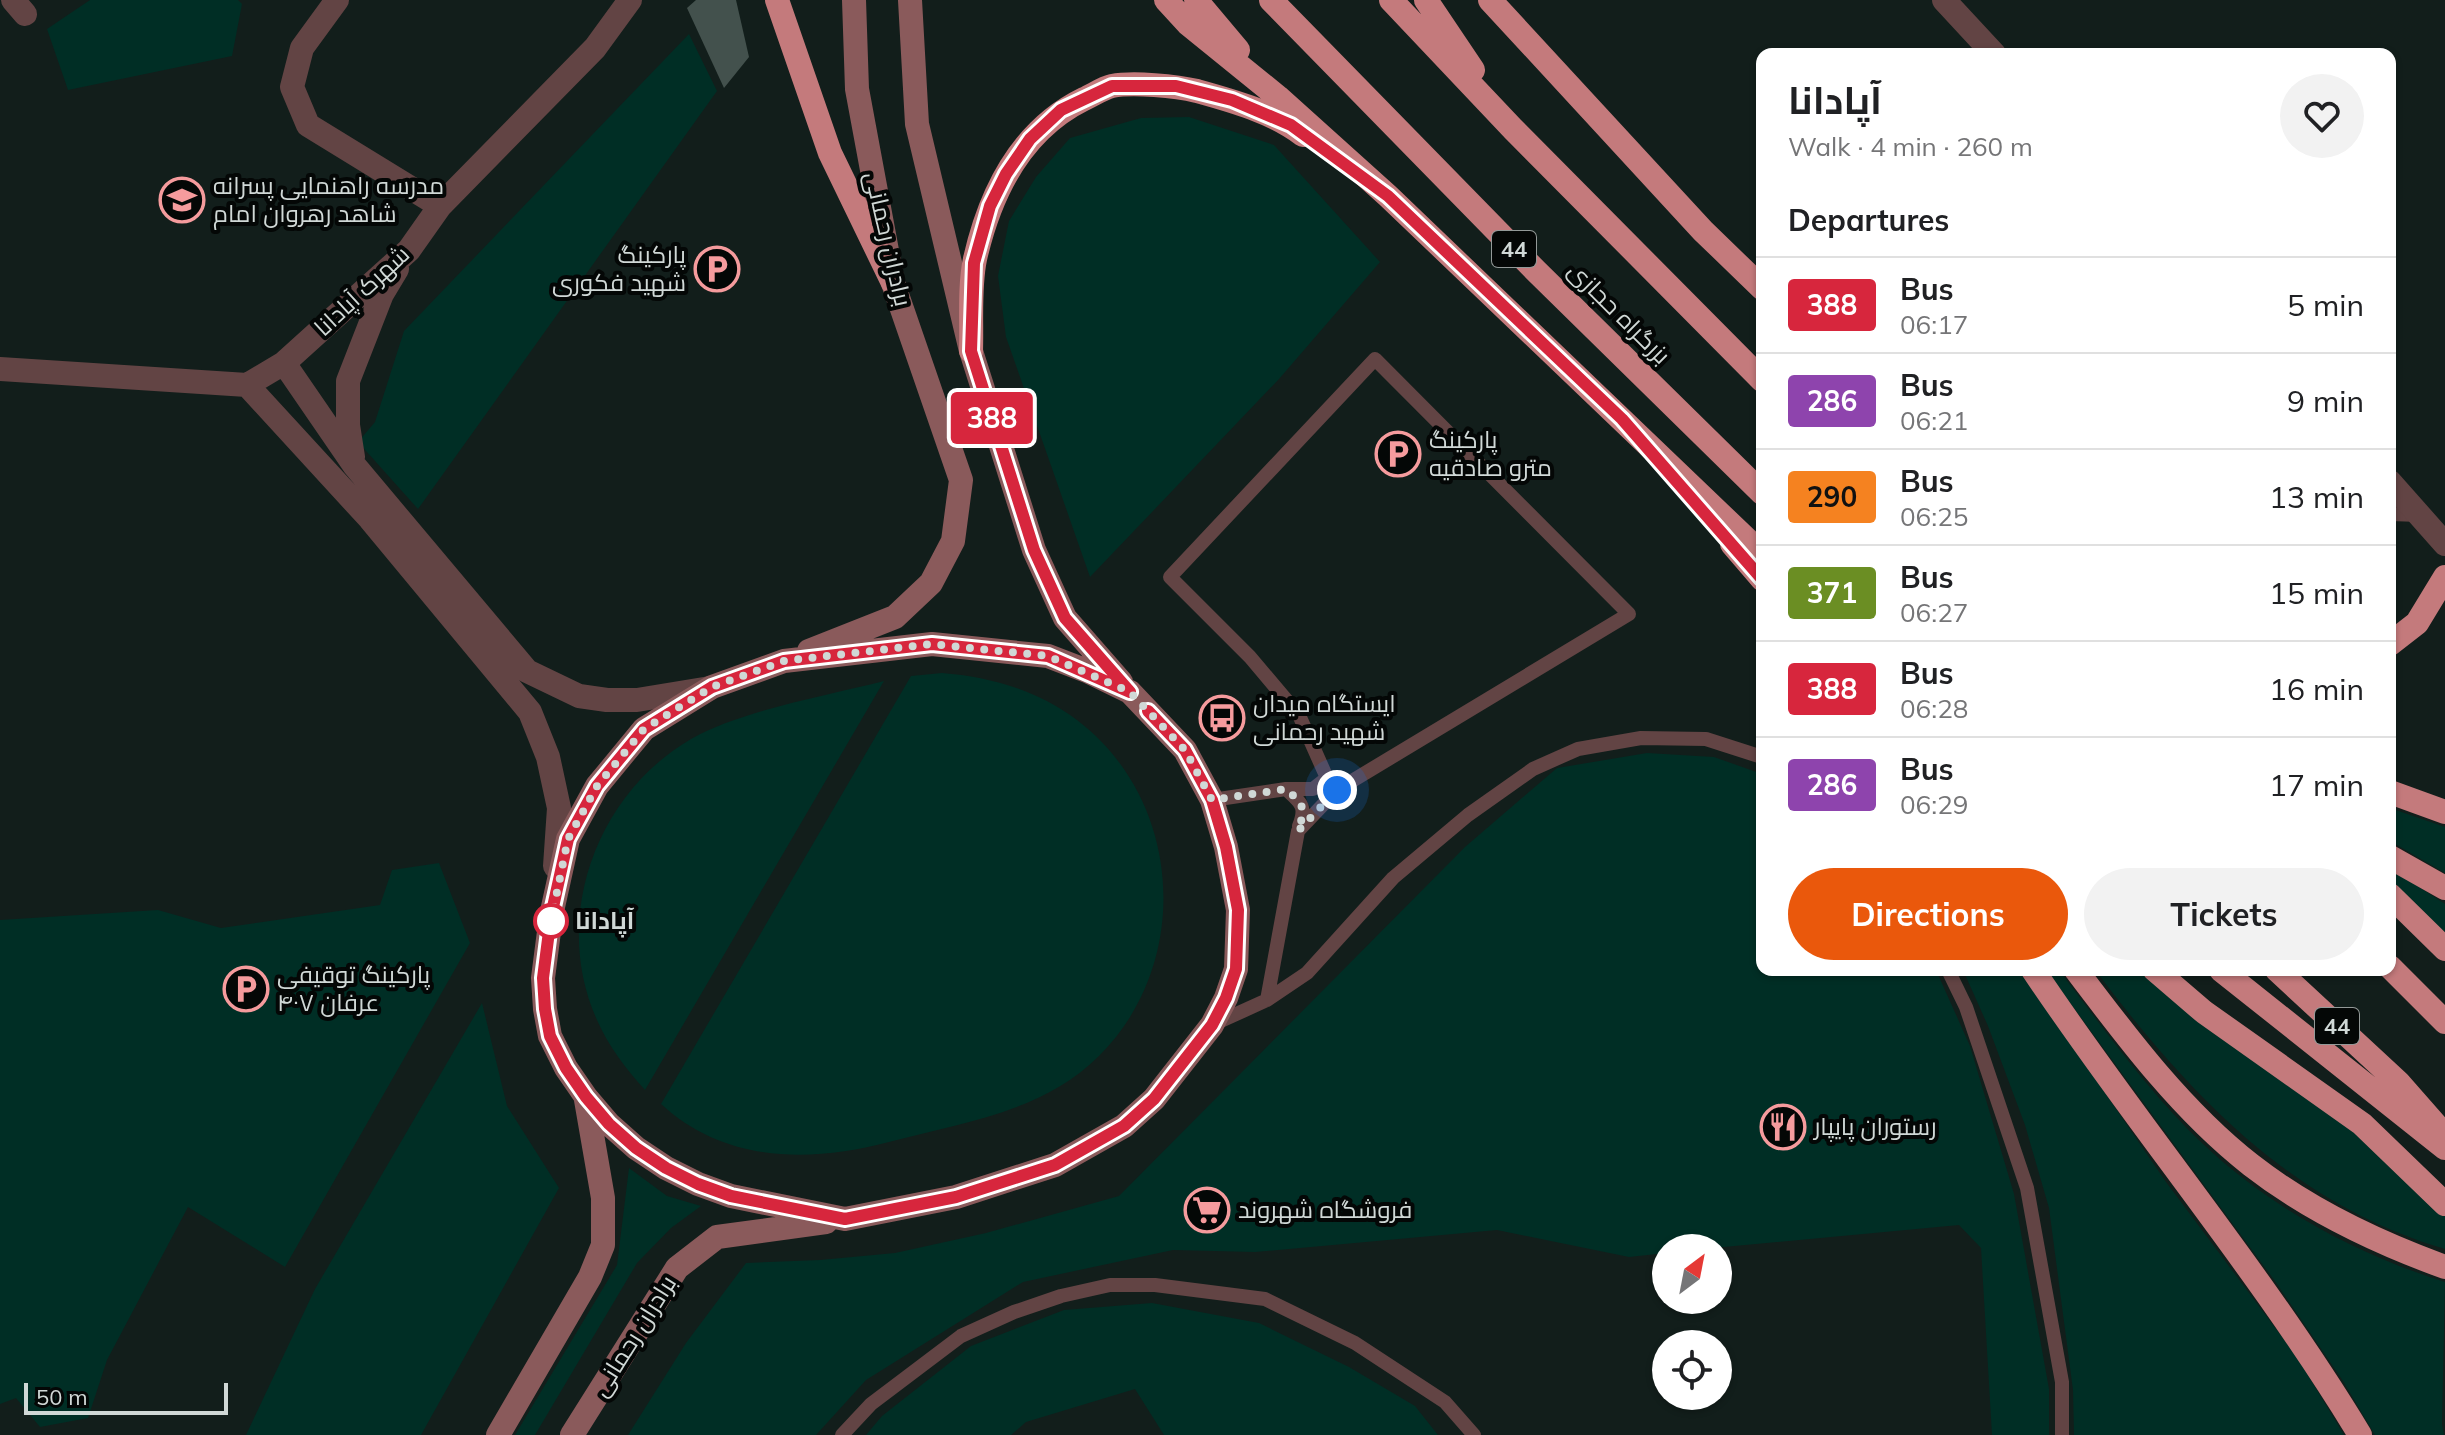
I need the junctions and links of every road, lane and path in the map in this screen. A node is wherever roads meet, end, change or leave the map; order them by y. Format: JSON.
{"nodes":[{"id":1,"x":337,"y":0,"type":"edge"},
{"id":2,"x":630,"y":0,"type":"edge"},
{"id":3,"x":777,"y":0,"type":"edge"},
{"id":4,"x":854,"y":0,"type":"edge"},
{"id":5,"x":910,"y":0,"type":"edge"},
{"id":6,"x":1166,"y":0,"type":"edge"},
{"id":7,"x":1196,"y":0,"type":"edge"},
{"id":8,"x":1271,"y":0,"type":"edge"},
{"id":9,"x":1391,"y":0,"type":"edge"},
{"id":10,"x":1426,"y":0,"type":"edge"},
{"id":11,"x":1490,"y":0,"type":"edge"},
{"id":12,"x":1944,"y":0,"type":"edge"},
{"id":13,"x":1988,"y":48,"type":"edge"},
{"id":14,"x":1278,"y":97,"type":"junction"},
{"id":15,"x":1513,"y":129,"type":"junction"},
{"id":16,"x":1388,"y":196,"type":"junction"},
{"id":17,"x":440,"y":206,"type":"junction"},
{"id":18,"x":409,"y":250,"type":"junction"},
{"id":19,"x":1756,"y":282,"type":"edge"},
{"id":20,"x":893,"y":283,"type":"junction"},
{"id":21,"x":971,"y":351,"type":"junction"},
{"id":22,"x":284,"y":363,"type":"junction"},
{"id":23,"x":0,"y":369,"type":"edge"},
{"id":24,"x":1756,"y":374,"type":"edge"},
{"id":25,"x":247,"y":385,"type":"junction"},
{"id":26,"x":1622,"y":419,"type":"junction"},
{"id":27,"x":354,"y":465,"type":"junction"},
{"id":28,"x":1756,"y":487,"type":"edge"},
{"id":29,"x":2396,"y":488,"type":"edge"},
{"id":30,"x":2396,"y":512,"type":"edge"},
{"id":31,"x":2421,"y":515,"type":"junction"},
{"id":32,"x":2445,"y":544,"type":"edge"},
{"id":33,"x":1756,"y":548,"type":"edge"},
{"id":34,"x":1756,"y":572,"type":"edge"},
{"id":35,"x":2445,"y":577,"type":"edge"},
{"id":36,"x":2396,"y":639,"type":"edge"},
{"id":37,"x":784,"y":661,"type":"junction"},
{"id":38,"x":712,"y":687,"type":"junction"},
{"id":39,"x":1130,"y":692,"type":"junction"},
{"id":40,"x":1756,"y":755,"type":"edge"},
{"id":41,"x":1286,"y":789,"type":"junction"},
{"id":42,"x":2396,"y":794,"type":"edge"},
{"id":43,"x":1212,"y":800,"type":"junction"},
{"id":44,"x":2445,"y":812,"type":"edge"},
{"id":45,"x":1298,"y":831,"type":"junction"},
{"id":46,"x":2396,"y":860,"type":"edge"},
{"id":47,"x":2445,"y":888,"type":"edge"},
{"id":48,"x":2396,"y":901,"type":"edge"},
{"id":49,"x":551,"y":916,"type":"junction"},
{"id":50,"x":2445,"y":949,"type":"edge"},
{"id":51,"x":2396,"y":973,"type":"edge"},
{"id":52,"x":1951,"y":976,"type":"edge"},
{"id":53,"x":2037,"y":976,"type":"edge"},
{"id":54,"x":2081,"y":976,"type":"edge"},
{"id":55,"x":2162,"y":976,"type":"edge"},
{"id":56,"x":2229,"y":976,"type":"edge"},
{"id":57,"x":2283,"y":976,"type":"edge"},
{"id":58,"x":1267,"y":1000,"type":"junction"},
{"id":59,"x":2445,"y":1022,"type":"edge"},
{"id":60,"x":1212,"y":1025,"type":"junction"},
{"id":61,"x":2389,"y":1089,"type":"junction"},
{"id":62,"x":586,"y":1097,"type":"junction"},
{"id":63,"x":2445,"y":1136,"type":"edge"},
{"id":64,"x":2445,"y":1148,"type":"edge"},
{"id":65,"x":2445,"y":1204,"type":"edge"},
{"id":66,"x":845,"y":1219,"type":"junction"},
{"id":67,"x":2445,"y":1267,"type":"edge"},
{"id":68,"x":498,"y":1435,"type":"edge"},
{"id":69,"x":572,"y":1435,"type":"edge"},
{"id":70,"x":842,"y":1435,"type":"edge"},
{"id":71,"x":1474,"y":1435,"type":"edge"},
{"id":72,"x":2062,"y":1435,"type":"edge"},
{"id":73,"x":2360,"y":1435,"type":"edge"}],
"edges":[{"from":1,"to":17,"type":"street"},
{"from":2,"to":17,"type":"street","name":"شهرک آپادانا"},
{"from":3,"to":20,"type":"highway"},
{"from":4,"to":20,"type":"main road","name":"برادران رحمانی"},
{"from":5,"to":21,"type":"main road"},
{"from":6,"to":14,"type":"highway"},
{"from":7,"to":14,"type":"highway"},
{"from":8,"to":28,"type":"highway","name":"بزرگراه حجازی","number":"44"},
{"from":9,"to":15,"type":"highway"},
{"from":10,"to":15,"type":"highway"},
{"from":11,"to":19,"type":"highway"},
{"from":12,"to":13,"type":"street"},
{"from":14,"to":16,"type":"highway"},
{"from":15,"to":24,"type":"highway"},
{"from":16,"to":21,"type":"highway"},
{"from":16,"to":26,"type":"highway"},
{"from":17,"to":18,"type":"street","name":"شهرک آپادانا"},
{"from":18,"to":22,"type":"street","name":"شهرک آپادانا"},
{"from":18,"to":27,"type":"street"},
{"from":20,"to":37,"type":"main road","name":"برادران رحمانی"},
{"from":21,"to":39,"type":"main road"},
{"from":22,"to":25,"type":"street","name":"شهرک آپادانا"},
{"from":22,"to":27,"type":"street"},
{"from":23,"to":25,"type":"street"},
{"from":25,"to":49,"type":"street"},
{"from":26,"to":33,"type":"highway"},
{"from":26,"to":34,"type":"highway"},
{"from":27,"to":38,"type":"street"},
{"from":29,"to":31,"type":"street"},
{"from":30,"to":31,"type":"lane"},
{"from":31,"to":32,"type":"street"},
{"from":35,"to":36,"type":"highway"},
{"from":37,"to":38,"type":"main road"},
{"from":37,"to":39,"type":"main road"},
{"from":38,"to":49,"type":"main road"},
{"from":39,"to":43,"type":"main road","name":"برادران رحمانی"},
{"from":40,"to":58,"type":"lane"},
{"from":41,"to":43,"type":"lane"},
{"from":41,"to":45,"type":"lane"},
{"from":41,"to":45,"type":"lane"},
{"from":42,"to":44,"type":"highway"},
{"from":43,"to":60,"type":"main road","name":"برادران رحمانی"},
{"from":45,"to":58,"type":"lane"},
{"from":46,"to":47,"type":"highway"},
{"from":48,"to":50,"type":"highway"},
{"from":49,"to":62,"type":"main road"},
{"from":51,"to":59,"type":"highway"},
{"from":52,"to":72,"type":"lane"},
{"from":53,"to":73,"type":"highway"},
{"from":54,"to":67,"type":"highway"},
{"from":55,"to":65,"type":"highway"},
{"from":56,"to":61,"type":"highway"},
{"from":57,"to":61,"type":"highway","number":"44"},
{"from":58,"to":60,"type":"lane"},
{"from":60,"to":66,"type":"main road","name":"برادران رحمانی"},
{"from":61,"to":63,"type":"highway","number":"44"},
{"from":61,"to":64,"type":"highway"},
{"from":62,"to":66,"type":"main road"},
{"from":62,"to":68,"type":"main road"},
{"from":66,"to":69,"type":"main road","name":"برادران رحمانی"},
{"from":70,"to":71,"type":"lane"}]}
